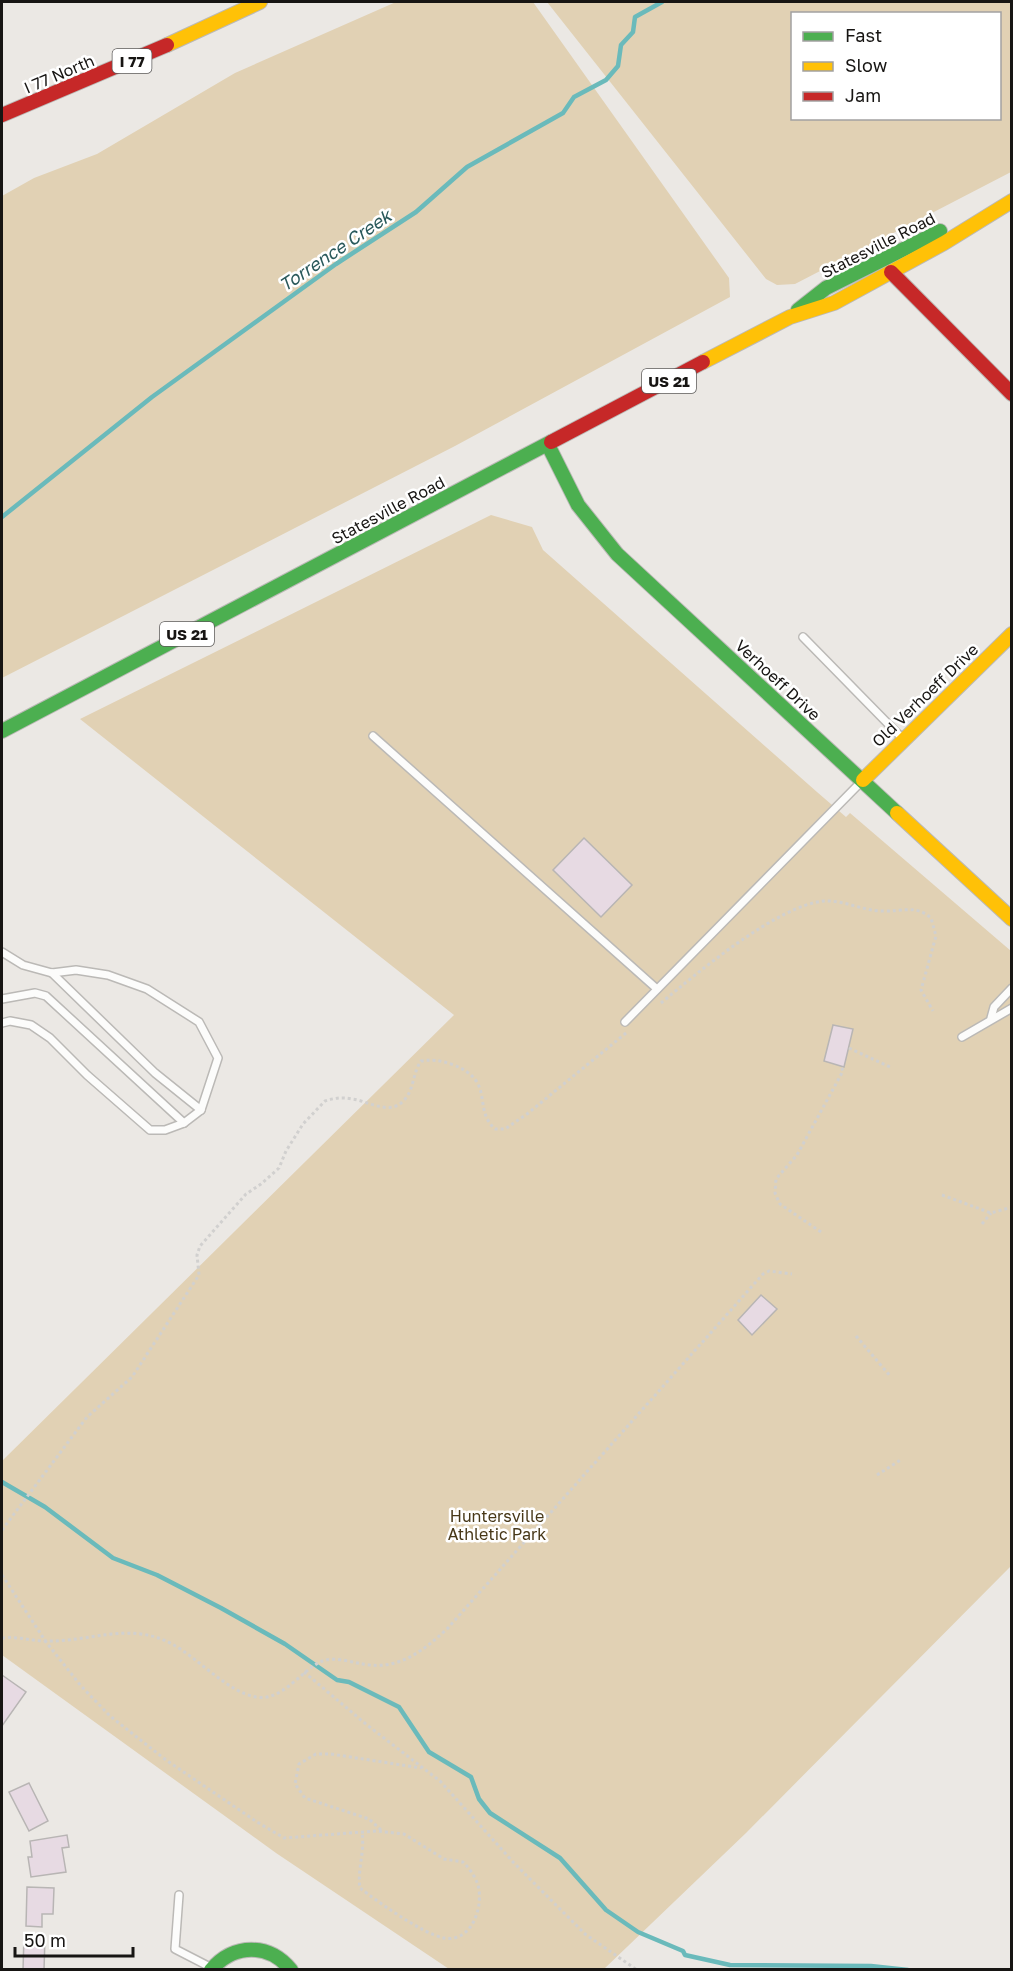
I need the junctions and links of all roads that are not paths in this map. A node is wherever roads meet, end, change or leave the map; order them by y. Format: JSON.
{"nodes":[{"id":1,"x":260,"y":2,"type":"edge"},
{"id":2,"x":2,"y":115,"type":"edge"},
{"id":3,"x":1011,"y":201,"type":"edge"},
{"id":4,"x":987,"y":214,"type":"junction"},
{"id":5,"x":891,"y":272,"type":"junction"},
{"id":6,"x":790,"y":317,"type":"junction"},
{"id":7,"x":1011,"y":394,"type":"edge"},
{"id":8,"x":548,"y":445,"type":"junction"},
{"id":9,"x":1011,"y":634,"type":"edge"},
{"id":10,"x":803,"y":637,"type":"dead end"},
{"id":11,"x":2,"y":731,"type":"edge"},
{"id":12,"x":373,"y":736,"type":"dead end"},
{"id":13,"x":902,"y":738,"type":"junction"},
{"id":14,"x":862,"y":780,"type":"junction"},
{"id":15,"x":1011,"y":919,"type":"edge"},
{"id":16,"x":2,"y":952,"type":"edge"},
{"id":17,"x":51,"y":973,"type":"junction"},
{"id":18,"x":1011,"y":988,"type":"edge"},
{"id":19,"x":657,"y":989,"type":"junction"},
{"id":20,"x":2,"y":999,"type":"edge"},
{"id":21,"x":1011,"y":1008,"type":"edge"},
{"id":22,"x":992,"y":1018,"type":"junction"},
{"id":23,"x":625,"y":1022,"type":"dead end"},
{"id":24,"x":2,"y":1023,"type":"edge"},
{"id":25,"x":962,"y":1037,"type":"dead end"},
{"id":26,"x":201,"y":1110,"type":"junction"},
{"id":27,"x":184,"y":1123,"type":"junction"},
{"id":28,"x":179,"y":1895,"type":"dead end"},
{"id":29,"x":211,"y":1969,"type":"edge"},
{"id":30,"x":291,"y":1970,"type":"edge"}],
"edges":[{"from":1,"to":2,"type":"main road","name":"I 77 North","number":"I 77"},
{"from":3,"to":4,"type":"main road","name":"Statesville Road","number":"US 21"},
{"from":4,"to":5,"type":"main road","name":"Statesville Road","number":"US 21"},
{"from":4,"to":6,"type":"main road","name":"Statesville Road","number":"US 21"},
{"from":5,"to":6,"type":"main road","name":"Statesville Road","number":"US 21"},
{"from":5,"to":7,"type":"main road"},
{"from":6,"to":8,"type":"main road","name":"Statesville Road","number":"US 21"},
{"from":8,"to":11,"type":"main road","name":"Statesville Road","number":"US 21"},
{"from":8,"to":14,"type":"main road","name":"Verhoeff Drive"},
{"from":9,"to":13,"type":"main road","name":"Old Verhoeff Drive"},
{"from":10,"to":13,"type":"lane"},
{"from":12,"to":19,"type":"lane"},
{"from":13,"to":14,"type":"main road","name":"Old Verhoeff Drive"},
{"from":14,"to":15,"type":"main road","name":"Verhoeff Drive"},
{"from":14,"to":19,"type":"lane"},
{"from":16,"to":17,"type":"lane"},
{"from":17,"to":26,"type":"lane"},
{"from":17,"to":26,"type":"lane"},
{"from":18,"to":22,"type":"lane"},
{"from":19,"to":23,"type":"lane"},
{"from":20,"to":27,"type":"lane"},
{"from":21,"to":22,"type":"lane"},
{"from":22,"to":25,"type":"lane"},
{"from":24,"to":27,"type":"lane"},
{"from":26,"to":27,"type":"lane"},
{"from":28,"to":29,"type":"lane"},
{"from":29,"to":30,"type":"main road"}]}
